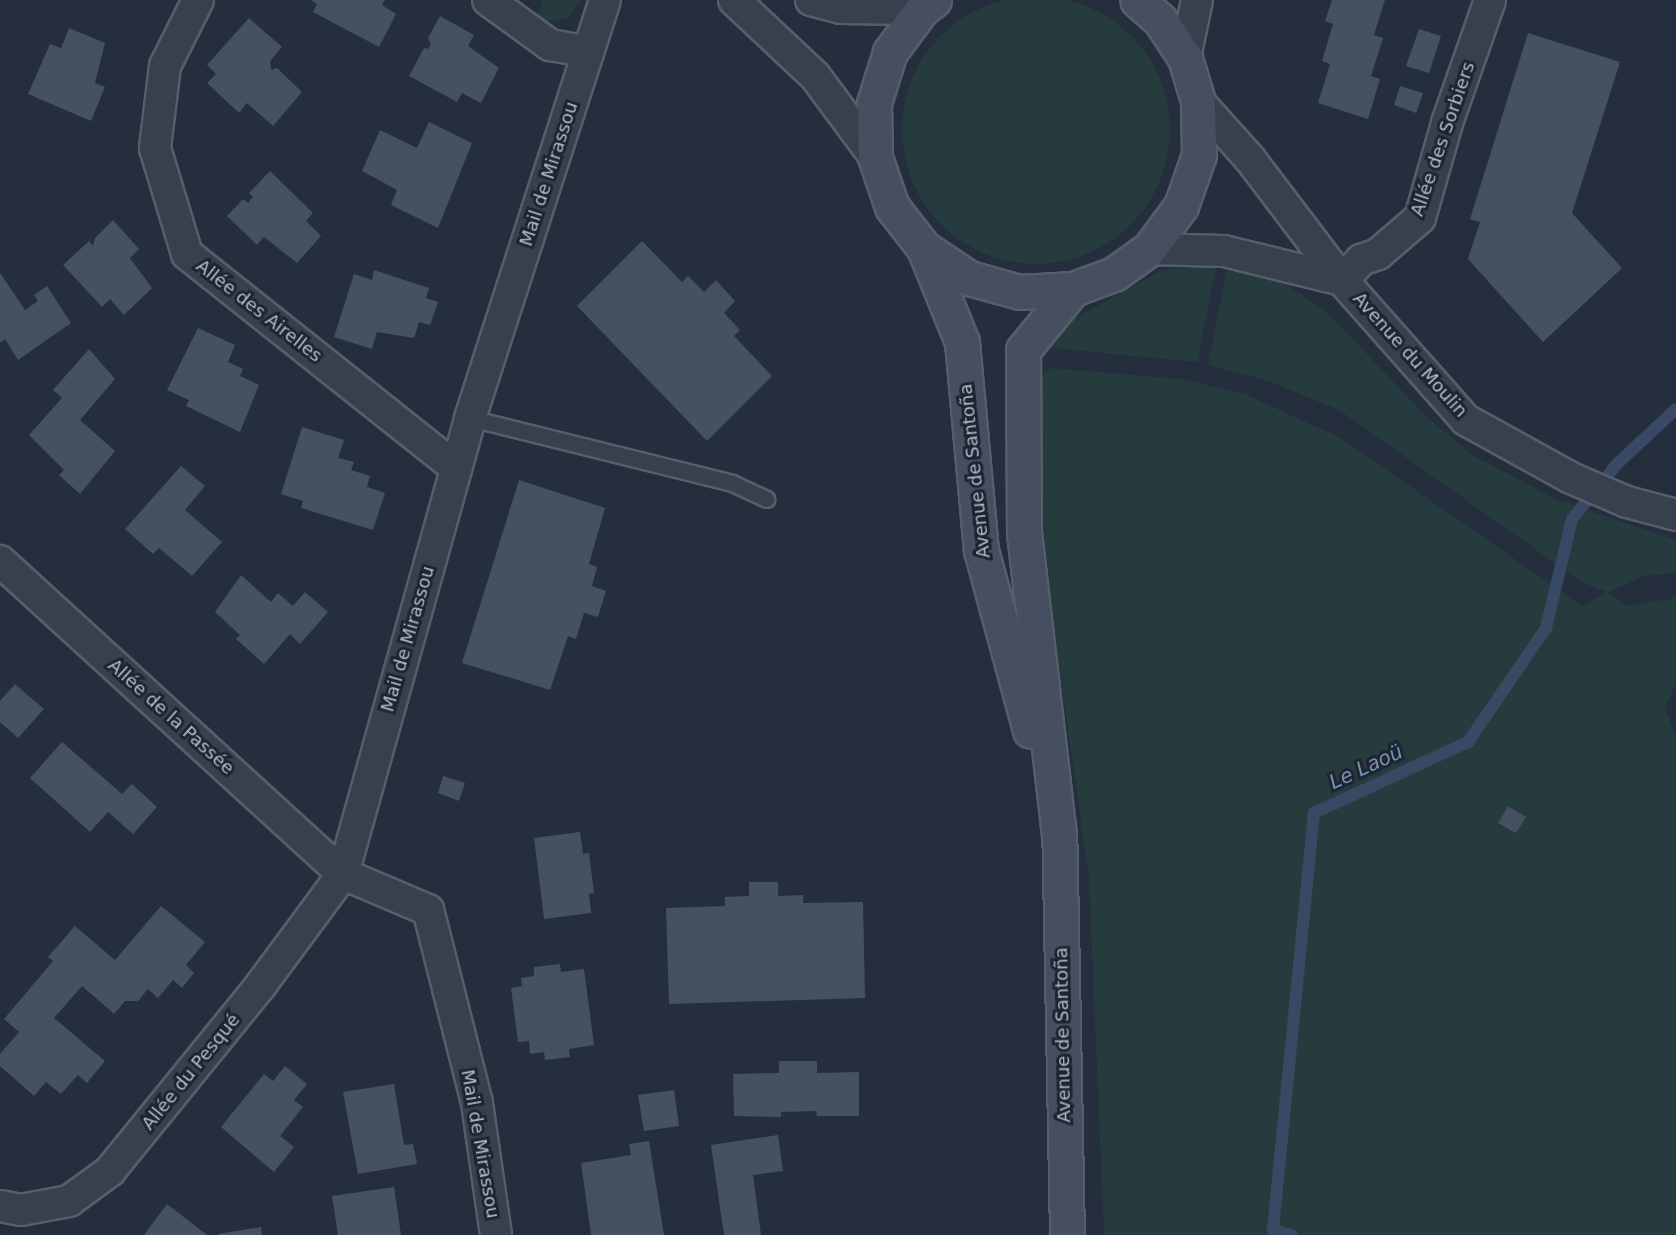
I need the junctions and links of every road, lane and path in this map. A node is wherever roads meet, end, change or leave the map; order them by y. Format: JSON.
{"nodes":[{"id":1,"x":198,"y":0,"type":"edge"},
{"id":2,"x":488,"y":0,"type":"edge"},
{"id":3,"x":605,"y":0,"type":"edge"},
{"id":4,"x":734,"y":0,"type":"edge"},
{"id":5,"x":811,"y":0,"type":"edge"},
{"id":6,"x":1137,"y":0,"type":"edge"},
{"id":7,"x":1197,"y":0,"type":"edge"},
{"id":8,"x":1490,"y":0,"type":"edge"},
{"id":9,"x":928,"y":5,"type":"edge"},
{"id":10,"x":588,"y":52,"type":"junction"},
{"id":11,"x":1185,"y":58,"type":"junction"},
{"id":12,"x":1198,"y":101,"type":"junction"},
{"id":13,"x":875,"y":157,"type":"junction"},
{"id":14,"x":924,"y":248,"type":"junction"},
{"id":15,"x":1149,"y":249,"type":"junction"},
{"id":16,"x":1342,"y":280,"type":"junction"},
{"id":17,"x":1073,"y":289,"type":"junction"},
{"id":18,"x":471,"y":418,"type":"junction"},
{"id":19,"x":456,"y":468,"type":"junction"},
{"id":20,"x":767,"y":499,"type":"dead end"},
{"id":21,"x":1676,"y":515,"type":"edge"},
{"id":22,"x":0,"y":561,"type":"edge"},
{"id":23,"x":1059,"y":835,"type":"junction"},
{"id":24,"x":343,"y":874,"type":"junction"},
{"id":25,"x":0,"y":1206,"type":"edge"},
{"id":26,"x":496,"y":1235,"type":"edge"},
{"id":27,"x":1067,"y":1235,"type":"edge"}],
"edges":[{"from":1,"to":19,"type":"street","name":"Allée des Airelles"},
{"from":2,"to":10,"type":"street"},
{"from":3,"to":10,"type":"street","name":"Mail de Mirassou"},
{"from":4,"to":13,"type":"street"},
{"from":5,"to":9,"type":"street"},
{"from":6,"to":11,"type":"main road"},
{"from":7,"to":11,"type":"street"},
{"from":8,"to":16,"type":"street","name":"Allée des Sorbiers"},
{"from":9,"to":13,"type":"main road"},
{"from":10,"to":18,"type":"street","name":"Mail de Mirassou"},
{"from":11,"to":12,"type":"main road"},
{"from":12,"to":15,"type":"main road"},
{"from":12,"to":16,"type":"street","name":"Avenue du Moulin"},
{"from":13,"to":14,"type":"main road"},
{"from":14,"to":17,"type":"main road"},
{"from":14,"to":23,"type":"main road","name":"Avenue de Santoña"},
{"from":15,"to":16,"type":"street","name":"Avenue du Moulin"},
{"from":15,"to":17,"type":"main road"},
{"from":16,"to":21,"type":"street","name":"Avenue du Moulin"},
{"from":17,"to":23,"type":"main road","name":"Avenue de Santoña"},
{"from":18,"to":19,"type":"street","name":"Mail de Mirassou"},
{"from":18,"to":20,"type":"lane"},
{"from":19,"to":24,"type":"street","name":"Mail de Mirassou"},
{"from":22,"to":24,"type":"street","name":"Allée de la Passée"},
{"from":23,"to":27,"type":"main road","name":"Avenue de Santoña"},
{"from":24,"to":25,"type":"street","name":"Allée du Pesqué"},
{"from":24,"to":26,"type":"street","name":"Mail de Mirassou"}]}
